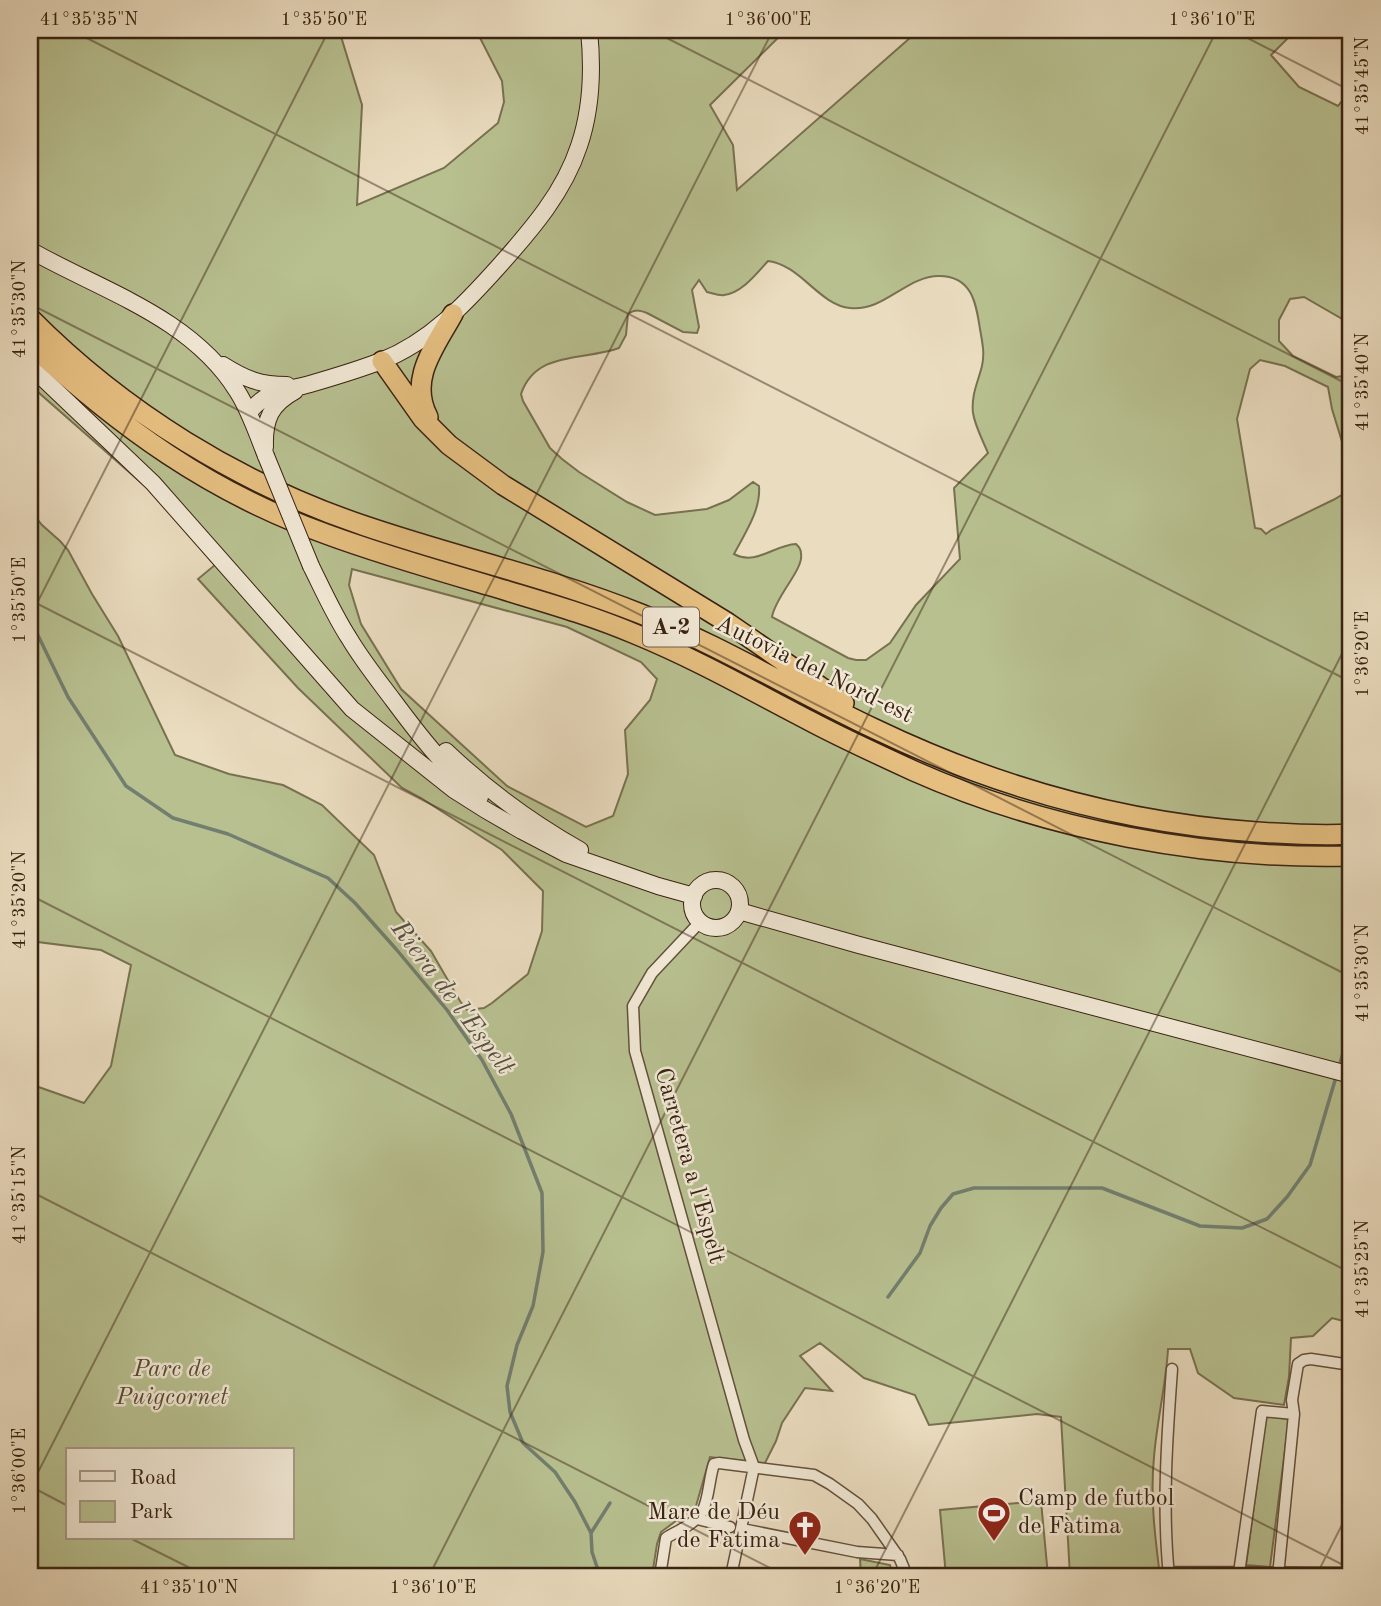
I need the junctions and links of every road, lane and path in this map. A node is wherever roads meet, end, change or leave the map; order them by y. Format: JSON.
{"nodes":[{"id":1,"x":589,"y":30,"type":"edge"},
{"id":2,"x":30,"y":250,"type":"edge"},
{"id":3,"x":453,"y":314,"type":"junction"},
{"id":4,"x":30,"y":318,"type":"edge"},
{"id":5,"x":30,"y":344,"type":"edge"},
{"id":6,"x":213,"y":360,"type":"junction"},
{"id":7,"x":382,"y":361,"type":"junction"},
{"id":8,"x":30,"y":366,"type":"edge"},
{"id":9,"x":307,"y":385,"type":"junction"},
{"id":10,"x":249,"y":412,"type":"junction"},
{"id":11,"x":442,"y":439,"type":"junction"},
{"id":12,"x":266,"y":456,"type":"junction"},
{"id":13,"x":393,"y":700,"type":"junction"},
{"id":14,"x":870,"y":727,"type":"junction"},
{"id":15,"x":1351,"y":834,"type":"edge"},
{"id":16,"x":559,"y":850,"type":"junction"},
{"id":17,"x":1351,"y":856,"type":"edge"},
{"id":18,"x":621,"y":874,"type":"junction"},
{"id":19,"x":694,"y":896,"type":"junction"},
{"id":20,"x":739,"y":911,"type":"junction"},
{"id":21,"x":701,"y":922,"type":"junction"},
{"id":22,"x":1351,"y":1075,"type":"edge"},
{"id":23,"x":1351,"y":1365,"type":"edge"},
{"id":24,"x":1172,"y":1369,"type":"dead end"},
{"id":25,"x":1294,"y":1414,"type":"junction"},
{"id":26,"x":754,"y":1467,"type":"junction"},
{"id":27,"x":696,"y":1518,"type":"junction"},
{"id":28,"x":736,"y":1528,"type":"junction"},
{"id":29,"x":898,"y":1555,"type":"junction"},
{"id":30,"x":1239,"y":1573,"type":"junction"},
{"id":31,"x":1351,"y":1573,"type":"edge"},
{"id":32,"x":1168,"y":1574,"type":"edge"},
{"id":33,"x":1278,"y":1575,"type":"edge"},
{"id":34,"x":660,"y":1576,"type":"edge"},
{"id":35,"x":731,"y":1576,"type":"edge"},
{"id":36,"x":907,"y":1576,"type":"edge"}],
"edges":[{"from":1,"to":3,"type":"street"},
{"from":2,"to":6,"type":"street"},
{"from":3,"to":7,"type":"street"},
{"from":3,"to":11,"type":"highway"},
{"from":4,"to":14,"type":"highway","name":"Autovia del Nord-est","number":"A-2"},
{"from":5,"to":17,"type":"highway","name":"Autovia del Nord-est","number":"A-2"},
{"from":6,"to":9,"type":"street"},
{"from":6,"to":10,"type":"street"},
{"from":7,"to":9,"type":"street"},
{"from":7,"to":11,"type":"highway"},
{"from":8,"to":16,"type":"street"},
{"from":9,"to":10,"type":"street"},
{"from":9,"to":12,"type":"street"},
{"from":10,"to":12,"type":"street"},
{"from":11,"to":14,"type":"highway"},
{"from":12,"to":13,"type":"street","bridge":true},
{"from":13,"to":16,"type":"street"},
{"from":13,"to":18,"type":"street"},
{"from":14,"to":15,"type":"highway","name":"Autovia del Nord-est","number":"A-2"},
{"from":16,"to":18,"type":"street"},
{"from":18,"to":19,"type":"street"},
{"from":19,"to":20,"type":"street"},
{"from":19,"to":21,"type":"street"},
{"from":20,"to":21,"type":"street"},
{"from":20,"to":22,"type":"street"},
{"from":21,"to":26,"type":"street","name":"Carretera a l'Espelt"},
{"from":23,"to":25,"type":"street"},
{"from":24,"to":32,"type":"street"},
{"from":25,"to":30,"type":"street"},
{"from":25,"to":33,"type":"street"},
{"from":26,"to":27,"type":"street"},
{"from":26,"to":28,"type":"street"},
{"from":26,"to":29,"type":"street"},
{"from":27,"to":28,"type":"street"},
{"from":27,"to":34,"type":"street"},
{"from":28,"to":29,"type":"street"},
{"from":28,"to":35,"type":"street"},
{"from":29,"to":36,"type":"street"},
{"from":30,"to":32,"type":"street"},
{"from":30,"to":33,"type":"street"},
{"from":31,"to":33,"type":"street"}]}
